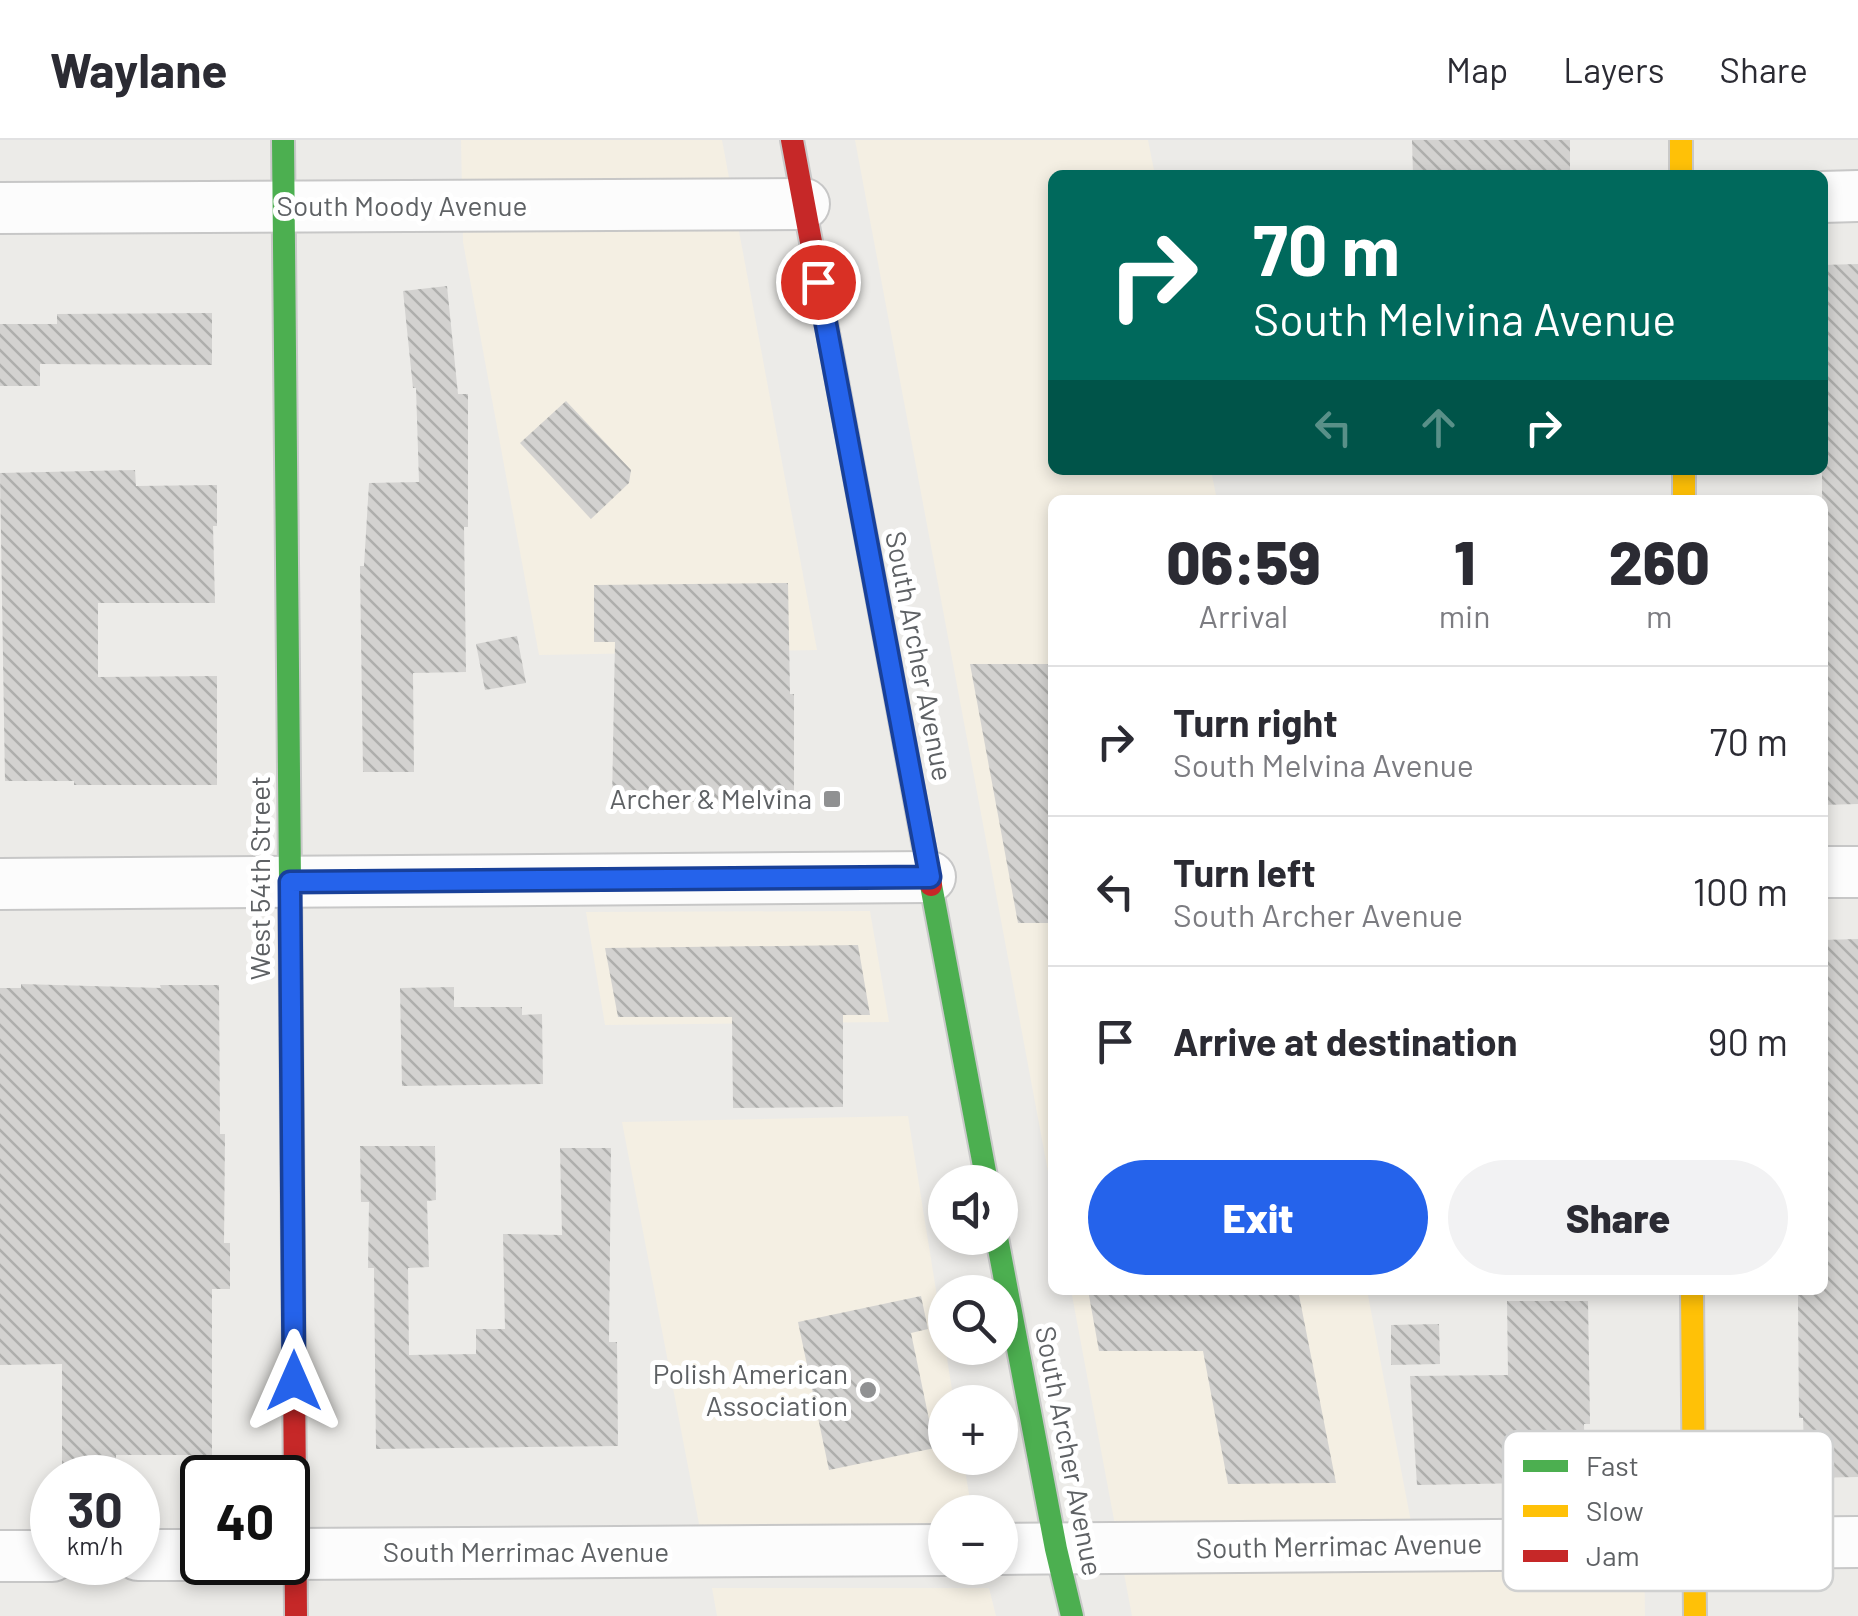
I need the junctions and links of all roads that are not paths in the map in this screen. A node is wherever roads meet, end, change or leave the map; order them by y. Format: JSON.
{"nodes":[{"id":1,"x":283,"y":140,"type":"edge"},
{"id":2,"x":792,"y":140,"type":"edge"},
{"id":3,"x":1681,"y":140,"type":"edge"},
{"id":4,"x":1681,"y":170,"type":"edge"},
{"id":5,"x":1828,"y":196,"type":"edge"},
{"id":6,"x":1858,"y":196,"type":"edge"},
{"id":7,"x":804,"y":204,"type":"junction"},
{"id":8,"x":284,"y":206,"type":"junction"},
{"id":9,"x":0,"y":208,"type":"edge"},
{"id":10,"x":1828,"y":872,"type":"edge"},
{"id":11,"x":1858,"y":872,"type":"edge"},
{"id":12,"x":930,"y":877,"type":"junction"},
{"id":13,"x":290,"y":882,"type":"junction"},
{"id":14,"x":0,"y":884,"type":"edge"},
{"id":15,"x":984,"y":1165,"type":"edge"},
{"id":16,"x":1000,"y":1255,"type":"edge"},
{"id":17,"x":1692,"y":1295,"type":"edge"},
{"id":18,"x":1694,"y":1431,"type":"edge"},
{"id":19,"x":292,"y":1455,"type":"edge"},
{"id":20,"x":1833,"y":1542,"type":"edge"},
{"id":21,"x":1858,"y":1542,"type":"edge"},
{"id":22,"x":1503,"y":1545,"type":"edge"},
{"id":23,"x":1056,"y":1549,"type":"junction"},
{"id":24,"x":928,"y":1550,"type":"edge"},
{"id":25,"x":1018,"y":1550,"type":"edge"},
{"id":26,"x":310,"y":1554,"type":"edge"},
{"id":27,"x":0,"y":1556,"type":"edge"},
{"id":28,"x":30,"y":1556,"type":"edge"},
{"id":29,"x":294,"y":1585,"type":"edge"},
{"id":30,"x":296,"y":1616,"type":"edge"},
{"id":31,"x":1072,"y":1616,"type":"edge"}],
"edges":[{"from":1,"to":8,"type":"main road","name":"West 54th Street"},
{"from":2,"to":7,"type":"main road","name":"South Archer Avenue"},
{"from":3,"to":4,"type":"main road"},
{"from":5,"to":6,"type":"street"},
{"from":7,"to":8,"type":"street","name":"South Moody Avenue"},
{"from":7,"to":12,"type":"main road","name":"South Archer Avenue"},
{"from":8,"to":9,"type":"street","name":"South Moody Avenue"},
{"from":8,"to":13,"type":"main road","name":"West 54th Street"},
{"from":10,"to":11,"type":"street"},
{"from":12,"to":13,"type":"street"},
{"from":12,"to":15,"type":"main road","name":"South Archer Avenue"},
{"from":13,"to":14,"type":"street"},
{"from":13,"to":19,"type":"main road","name":"West 54th Street"},
{"from":16,"to":23,"type":"main road","name":"South Archer Avenue"},
{"from":17,"to":18,"type":"main road"},
{"from":20,"to":21,"type":"street","name":"South Merrimac Avenue"},
{"from":22,"to":23,"type":"street","name":"South Merrimac Avenue"},
{"from":23,"to":25,"type":"street","name":"South Merrimac Avenue"},
{"from":23,"to":31,"type":"main road","name":"South Archer Avenue"},
{"from":24,"to":26,"type":"street","name":"South Merrimac Avenue"},
{"from":27,"to":28,"type":"street"},
{"from":29,"to":30,"type":"main road","name":"West 54th Street"}]}
